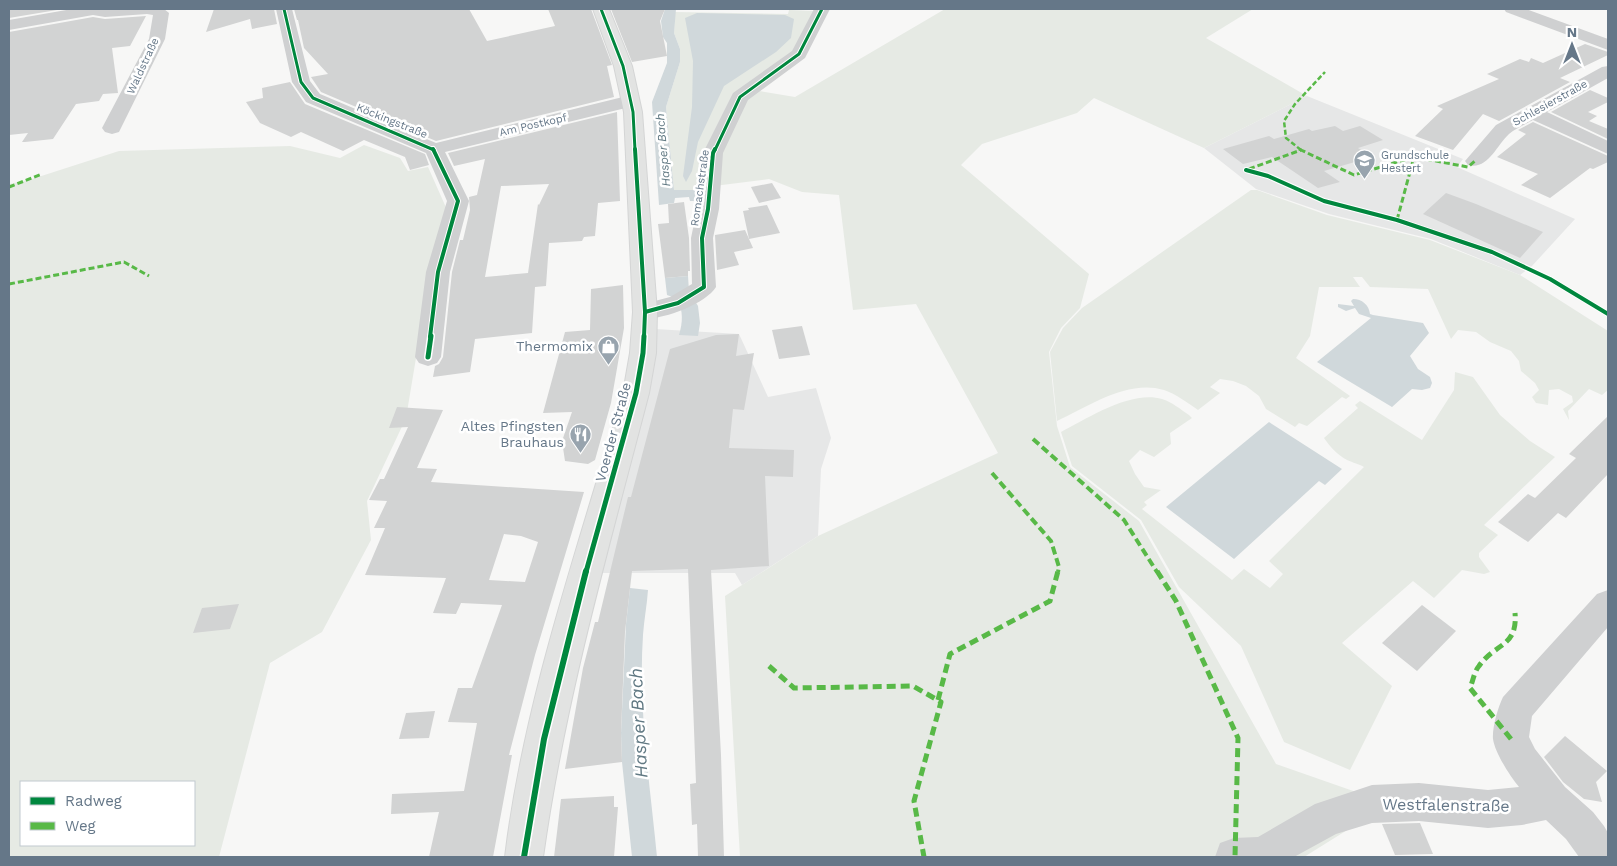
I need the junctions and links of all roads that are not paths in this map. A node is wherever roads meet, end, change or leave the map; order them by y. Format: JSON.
{"nodes":[{"id":1,"x":96,"y":9,"type":"edge"},
{"id":2,"x":148,"y":9,"type":"edge"},
{"id":3,"x":284,"y":9,"type":"edge"},
{"id":4,"x":601,"y":9,"type":"edge"},
{"id":5,"x":822,"y":9,"type":"edge"},
{"id":6,"x":1512,"y":9,"type":"edge"},
{"id":7,"x":9,"y":25,"type":"edge"},
{"id":8,"x":1608,"y":45,"type":"edge"},
{"id":9,"x":1608,"y":71,"type":"edge"},
{"id":10,"x":631,"y":102,"type":"junction"},
{"id":11,"x":1532,"y":112,"type":"junction"},
{"id":12,"x":112,"y":128,"type":"dead end"},
{"id":13,"x":1608,"y":148,"type":"edge"},
{"id":14,"x":434,"y":149,"type":"junction"},
{"id":15,"x":1475,"y":161,"type":"dead end"},
{"id":16,"x":646,"y":312,"type":"junction"},
{"id":17,"x":428,"y":357,"type":"dead end"},
{"id":18,"x":1608,"y":604,"type":"edge"},
{"id":19,"x":1552,"y":800,"type":"junction"},
{"id":20,"x":524,"y":857,"type":"edge"},
{"id":21,"x":1234,"y":857,"type":"edge"},
{"id":22,"x":1598,"y":857,"type":"edge"}],
"edges":[{"from":1,"to":2,"type":"street","name":"Waldstraße"},
{"from":1,"to":7,"type":"street","name":"Waldstraße"},
{"from":2,"to":12,"type":"street","name":"Waldstraße"},
{"from":3,"to":14,"type":"street","name":"Köckingstraße"},
{"from":4,"to":10,"type":"main road","name":"Voerder Straße"},
{"from":5,"to":16,"type":"street","name":"Romachstraße"},
{"from":6,"to":8,"type":"street"},
{"from":9,"to":11,"type":"street","name":"Schlesierstraße"},
{"from":10,"to":14,"type":"street","name":"Am Postkopf"},
{"from":10,"to":16,"type":"main road","name":"Voerder Straße"},
{"from":11,"to":13,"type":"street"},
{"from":11,"to":15,"type":"street","name":"Schlesierstraße"},
{"from":14,"to":17,"type":"street","name":"Köckingstraße"},
{"from":16,"to":20,"type":"main road","name":"Voerder Straße"},
{"from":18,"to":19,"type":"street"},
{"from":19,"to":21,"type":"street","name":"Westfalenstraße"},
{"from":19,"to":22,"type":"street"}]}
